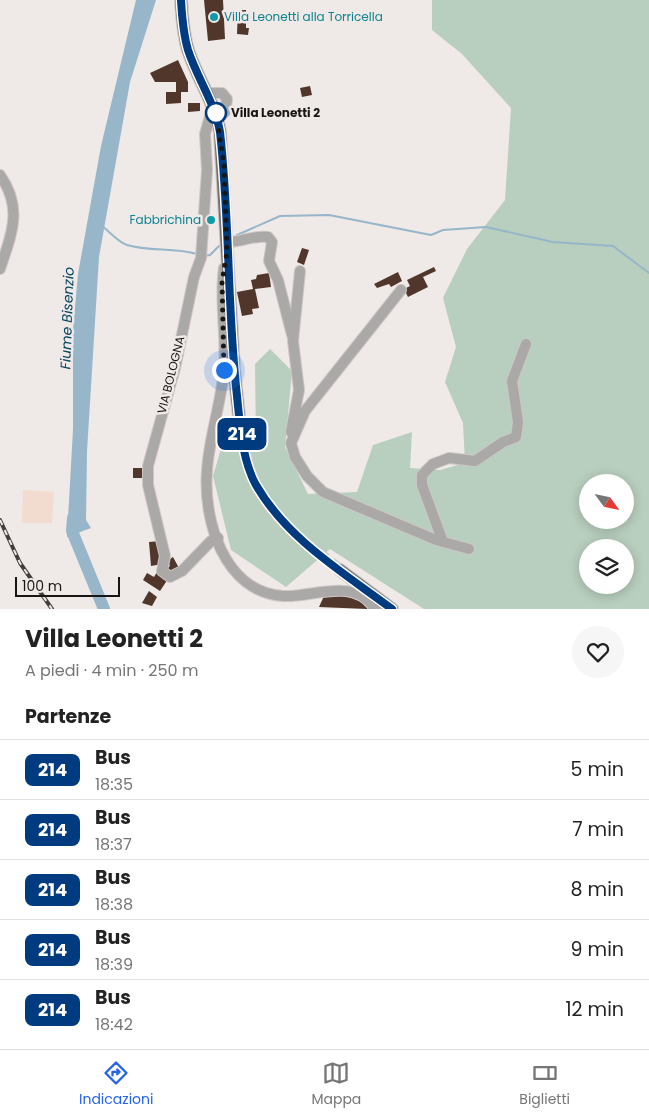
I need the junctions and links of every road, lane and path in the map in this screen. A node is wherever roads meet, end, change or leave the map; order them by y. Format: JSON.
{"nodes":[{"id":1,"x":181,"y":0,"type":"edge"},
{"id":2,"x":215,"y":112,"type":"junction"},
{"id":3,"x":0,"y":175,"type":"edge"},
{"id":4,"x":227,"y":247,"type":"junction"},
{"id":5,"x":0,"y":269,"type":"edge"},
{"id":6,"x":300,"y":271,"type":"dead end"},
{"id":7,"x":401,"y":290,"type":"dead end"},
{"id":8,"x":293,"y":341,"type":"junction"},
{"id":9,"x":526,"y":344,"type":"dead end"},
{"id":10,"x":239,"y":416,"type":"tunnel mouth"},
{"id":11,"x":291,"y":443,"type":"junction"},
{"id":12,"x":218,"y":538,"type":"junction"},
{"id":13,"x":442,"y":542,"type":"junction"},
{"id":14,"x":469,"y":549,"type":"dead end"},
{"id":15,"x":340,"y":570,"type":"tunnel mouth"},
{"id":16,"x":375,"y":609,"type":"edge"},
{"id":17,"x":392,"y":609,"type":"edge"}],
"edges":[{"from":1,"to":2,"type":"main road"},
{"from":2,"to":4,"type":"main road"},
{"from":2,"to":12,"type":"street","name":"VIA BOLOGNA"},
{"from":3,"to":5,"type":"street"},
{"from":4,"to":8,"type":"street"},
{"from":4,"to":10,"type":"main road"},
{"from":4,"to":12,"type":"street"},
{"from":6,"to":8,"type":"street"},
{"from":7,"to":11,"type":"street"},
{"from":8,"to":11,"type":"street"},
{"from":9,"to":13,"type":"street"},
{"from":11,"to":13,"type":"street"},
{"from":12,"to":16,"type":"street"},
{"from":13,"to":14,"type":"street"},
{"from":15,"to":17,"type":"main road"}]}
